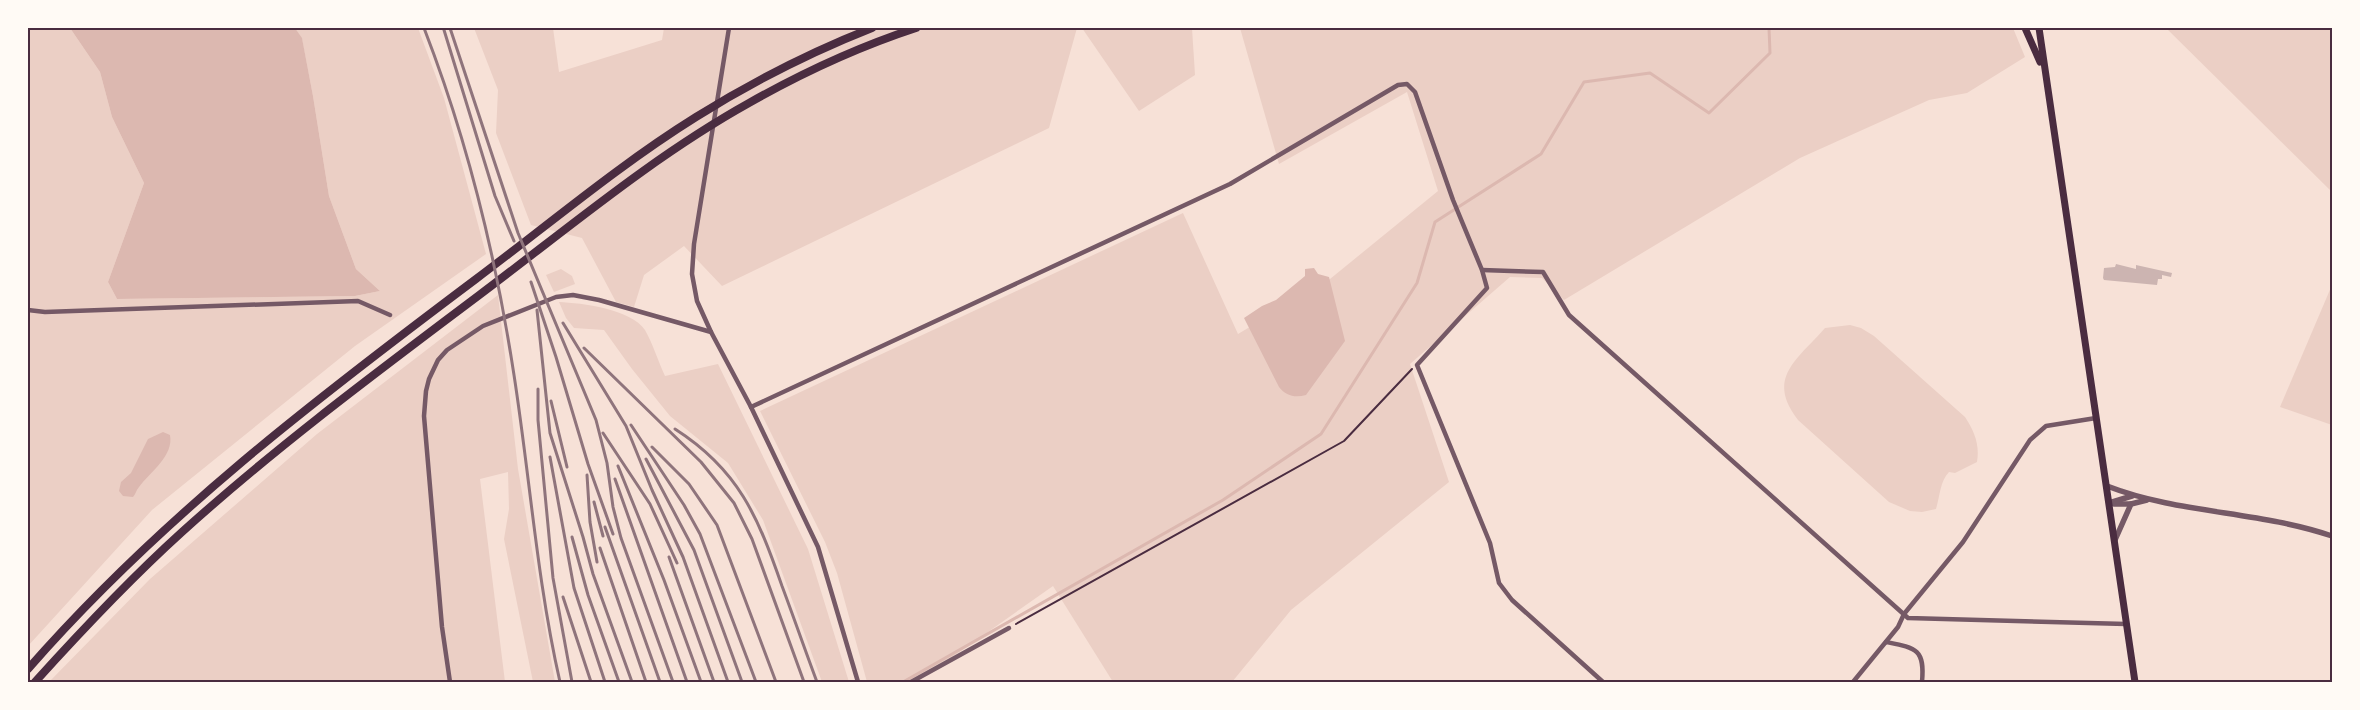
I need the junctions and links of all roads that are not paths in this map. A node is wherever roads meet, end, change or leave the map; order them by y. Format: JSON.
{"nodes":[{"id":1,"x":729,"y":28,"type":"edge"},
{"id":2,"x":872,"y":28,"type":"edge"},
{"id":3,"x":916,"y":28,"type":"edge"},
{"id":4,"x":2025,"y":28,"type":"edge"},
{"id":5,"x":2038,"y":28,"type":"edge"},
{"id":6,"x":2043,"y":69,"type":"junction"},
{"id":7,"x":1482,"y":270,"type":"junction"},
{"id":8,"x":28,"y":310,"type":"edge"},
{"id":9,"x":390,"y":315,"type":"dead end"},
{"id":10,"x":711,"y":332,"type":"junction"},
{"id":11,"x":751,"y":407,"type":"junction"},
{"id":12,"x":2096,"y":418,"type":"junction"},
{"id":13,"x":2106,"y":486,"type":"junction"},
{"id":14,"x":2132,"y":496,"type":"junction"},
{"id":15,"x":2149,"y":499,"type":"junction"},
{"id":16,"x":2109,"y":504,"type":"junction"},
{"id":17,"x":2131,"y":504,"type":"junction"},
{"id":18,"x":2332,"y":536,"type":"edge"},
{"id":19,"x":2115,"y":540,"type":"junction"},
{"id":20,"x":1904,"y":614,"type":"junction"},
{"id":21,"x":2126,"y":624,"type":"junction"},
{"id":22,"x":1009,"y":628,"type":"road end"},
{"id":23,"x":1886,"y":642,"type":"junction"},
{"id":24,"x":28,"y":669,"type":"edge"},
{"id":25,"x":35,"y":682,"type":"edge"},
{"id":26,"x":450,"y":682,"type":"edge"},
{"id":27,"x":858,"y":682,"type":"edge"},
{"id":28,"x":911,"y":682,"type":"edge"},
{"id":29,"x":1602,"y":682,"type":"edge"},
{"id":30,"x":1854,"y":682,"type":"edge"},
{"id":31,"x":1922,"y":682,"type":"edge"},
{"id":32,"x":2135,"y":682,"type":"edge"}],
"edges":[{"from":1,"to":10,"type":"street"},
{"from":2,"to":24,"type":"highway"},
{"from":3,"to":25,"type":"highway"},
{"from":4,"to":6,"type":"main road"},
{"from":5,"to":6,"type":"main road"},
{"from":6,"to":12,"type":"main road"},
{"from":7,"to":11,"type":"street"},
{"from":7,"to":20,"type":"street"},
{"from":7,"to":29,"type":"street"},
{"from":8,"to":9,"type":"street"},
{"from":10,"to":11,"type":"street"},
{"from":10,"to":26,"type":"street"},
{"from":11,"to":27,"type":"street"},
{"from":12,"to":13,"type":"main road"},
{"from":12,"to":20,"type":"street"},
{"from":13,"to":14,"type":"street"},
{"from":13,"to":16,"type":"main road"},
{"from":14,"to":15,"type":"street"},
{"from":14,"to":16,"type":"street"},
{"from":15,"to":17,"type":"street"},
{"from":15,"to":18,"type":"street"},
{"from":16,"to":17,"type":"street"},
{"from":16,"to":19,"type":"main road"},
{"from":17,"to":19,"type":"street"},
{"from":19,"to":21,"type":"main road"},
{"from":20,"to":21,"type":"street"},
{"from":20,"to":23,"type":"street"},
{"from":21,"to":32,"type":"main road"},
{"from":22,"to":28,"type":"street"},
{"from":23,"to":30,"type":"street"},
{"from":23,"to":31,"type":"street"}]}
